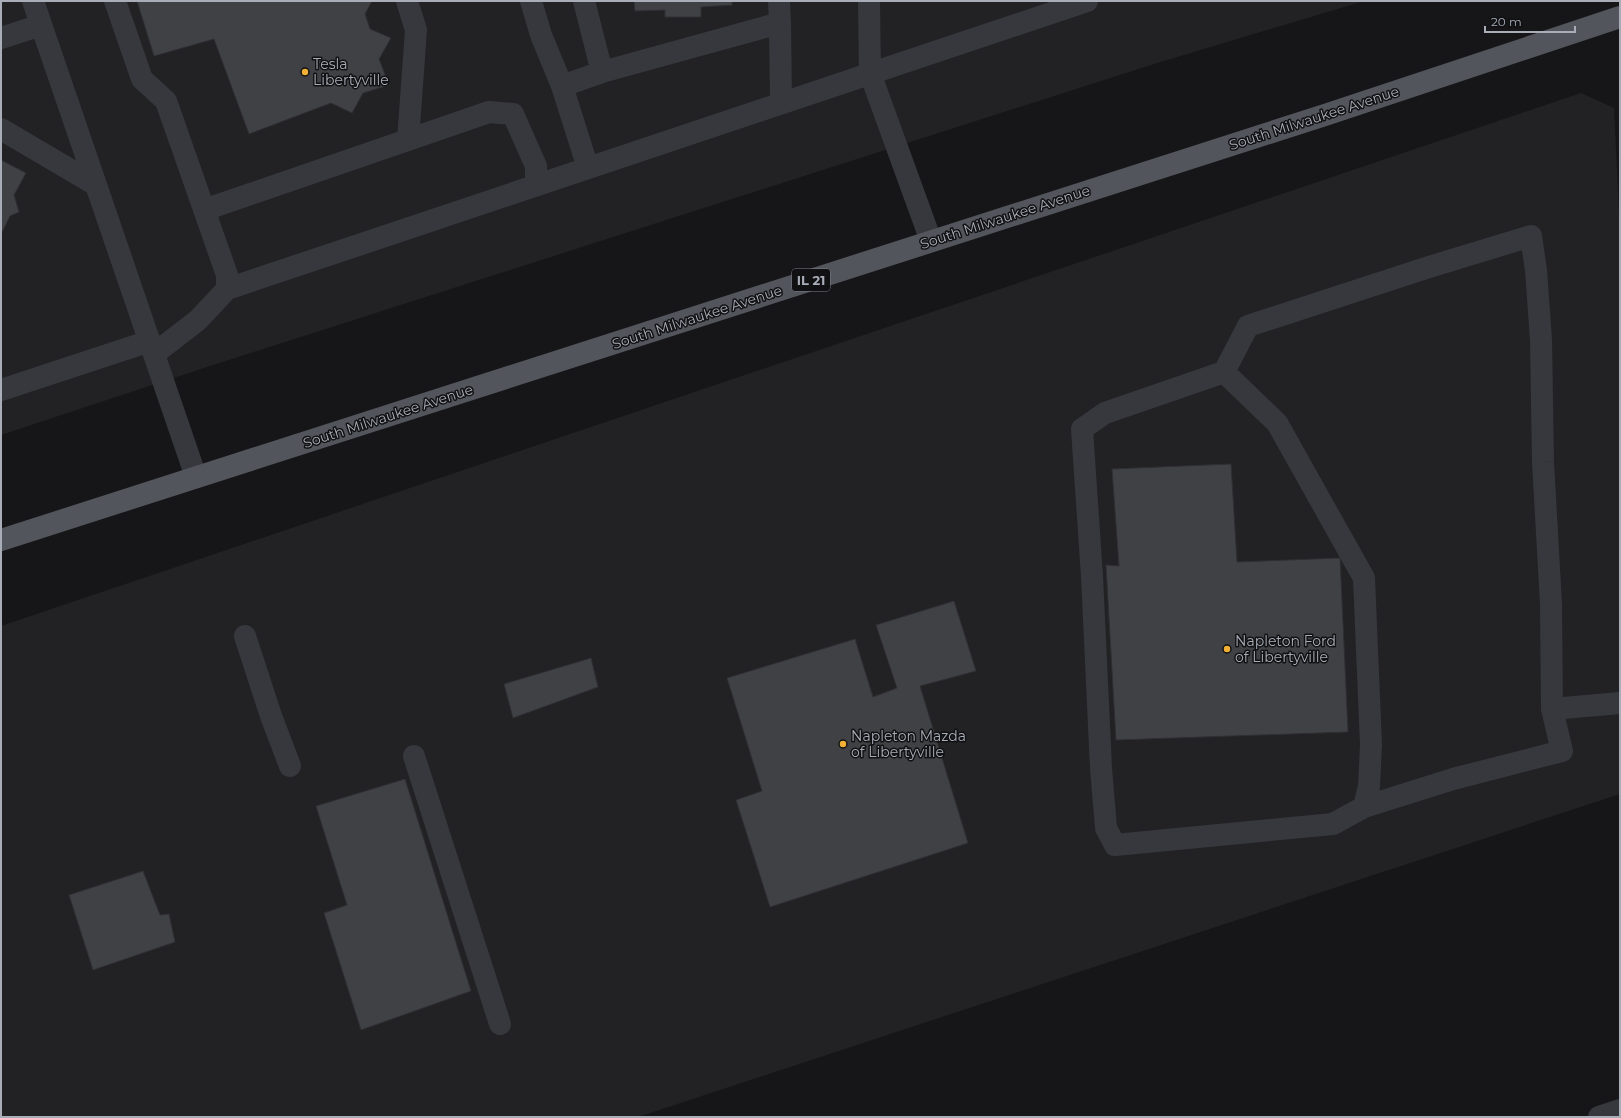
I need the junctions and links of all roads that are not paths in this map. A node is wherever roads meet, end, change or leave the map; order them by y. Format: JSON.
{"nodes":[{"id":1,"x":33,"y":1,"type":"edge"},
{"id":2,"x":115,"y":1,"type":"edge"},
{"id":3,"x":407,"y":1,"type":"edge"},
{"id":4,"x":531,"y":1,"type":"edge"},
{"id":5,"x":584,"y":1,"type":"edge"},
{"id":6,"x":779,"y":1,"type":"edge"},
{"id":7,"x":870,"y":1,"type":"edge"},
{"id":8,"x":1087,"y":1,"type":"edge"},
{"id":9,"x":1620,"y":17,"type":"edge"},
{"id":10,"x":780,"y":22,"type":"junction"},
{"id":11,"x":41,"y":25,"type":"junction"},
{"id":12,"x":1,"y":38,"type":"edge"},
{"id":13,"x":602,"y":72,"type":"junction"},
{"id":14,"x":870,"y":73,"type":"junction"},
{"id":15,"x":562,"y":86,"type":"junction"},
{"id":16,"x":781,"y":103,"type":"junction"},
{"id":17,"x":1,"y":129,"type":"edge"},
{"id":18,"x":408,"y":140,"type":"junction"},
{"id":19,"x":588,"y":168,"type":"junction"},
{"id":20,"x":96,"y":185,"type":"junction"},
{"id":21,"x":536,"y":185,"type":"junction"},
{"id":22,"x":204,"y":210,"type":"junction"},
{"id":23,"x":931,"y":241,"type":"junction"},
{"id":24,"x":227,"y":289,"type":"junction"},
{"id":25,"x":152,"y":348,"type":"junction"},
{"id":26,"x":1224,"y":372,"type":"junction"},
{"id":27,"x":1,"y":390,"type":"edge"},
{"id":28,"x":196,"y":477,"type":"junction"},
{"id":29,"x":1,"y":540,"type":"edge"},
{"id":30,"x":245,"y":636,"type":"dead end"},
{"id":31,"x":1620,"y":703,"type":"edge"},
{"id":32,"x":1552,"y":709,"type":"junction"},
{"id":33,"x":414,"y":756,"type":"dead end"},
{"id":34,"x":290,"y":766,"type":"dead end"},
{"id":35,"x":1364,"y":807,"type":"junction"},
{"id":36,"x":500,"y":1024,"type":"dead end"},
{"id":37,"x":1620,"y":1110,"type":"edge"},
{"id":38,"x":1599,"y":1117,"type":"edge"}],
"edges":[{"from":1,"to":11,"type":"street"},
{"from":2,"to":22,"type":"street"},
{"from":3,"to":18,"type":"street"},
{"from":4,"to":15,"type":"street"},
{"from":5,"to":13,"type":"street"},
{"from":6,"to":10,"type":"street"},
{"from":7,"to":14,"type":"street"},
{"from":8,"to":14,"type":"street"},
{"from":9,"to":23,"type":"main road","name":"South Milwaukee Avenue","number":"IL 21"},
{"from":10,"to":13,"type":"street"},
{"from":10,"to":16,"type":"street"},
{"from":11,"to":12,"type":"street"},
{"from":11,"to":20,"type":"street"},
{"from":13,"to":15,"type":"street"},
{"from":14,"to":16,"type":"street"},
{"from":14,"to":23,"type":"street"},
{"from":15,"to":19,"type":"street"},
{"from":16,"to":19,"type":"street"},
{"from":17,"to":20,"type":"street"},
{"from":18,"to":21,"type":"street"},
{"from":18,"to":22,"type":"street"},
{"from":19,"to":21,"type":"street"},
{"from":20,"to":25,"type":"street"},
{"from":21,"to":24,"type":"street"},
{"from":22,"to":24,"type":"street"},
{"from":23,"to":28,"type":"main road","name":"South Milwaukee Avenue","number":"IL 21"},
{"from":24,"to":25,"type":"street"},
{"from":25,"to":27,"type":"street"},
{"from":25,"to":28,"type":"street"},
{"from":26,"to":32,"type":"street"},
{"from":26,"to":35,"type":"street"},
{"from":26,"to":35,"type":"street"},
{"from":28,"to":29,"type":"main road","name":"South Milwaukee Avenue","number":"IL 21"},
{"from":30,"to":34,"type":"street"},
{"from":31,"to":32,"type":"street"},
{"from":32,"to":35,"type":"street"},
{"from":33,"to":36,"type":"street"},
{"from":37,"to":38,"type":"street"}]}
